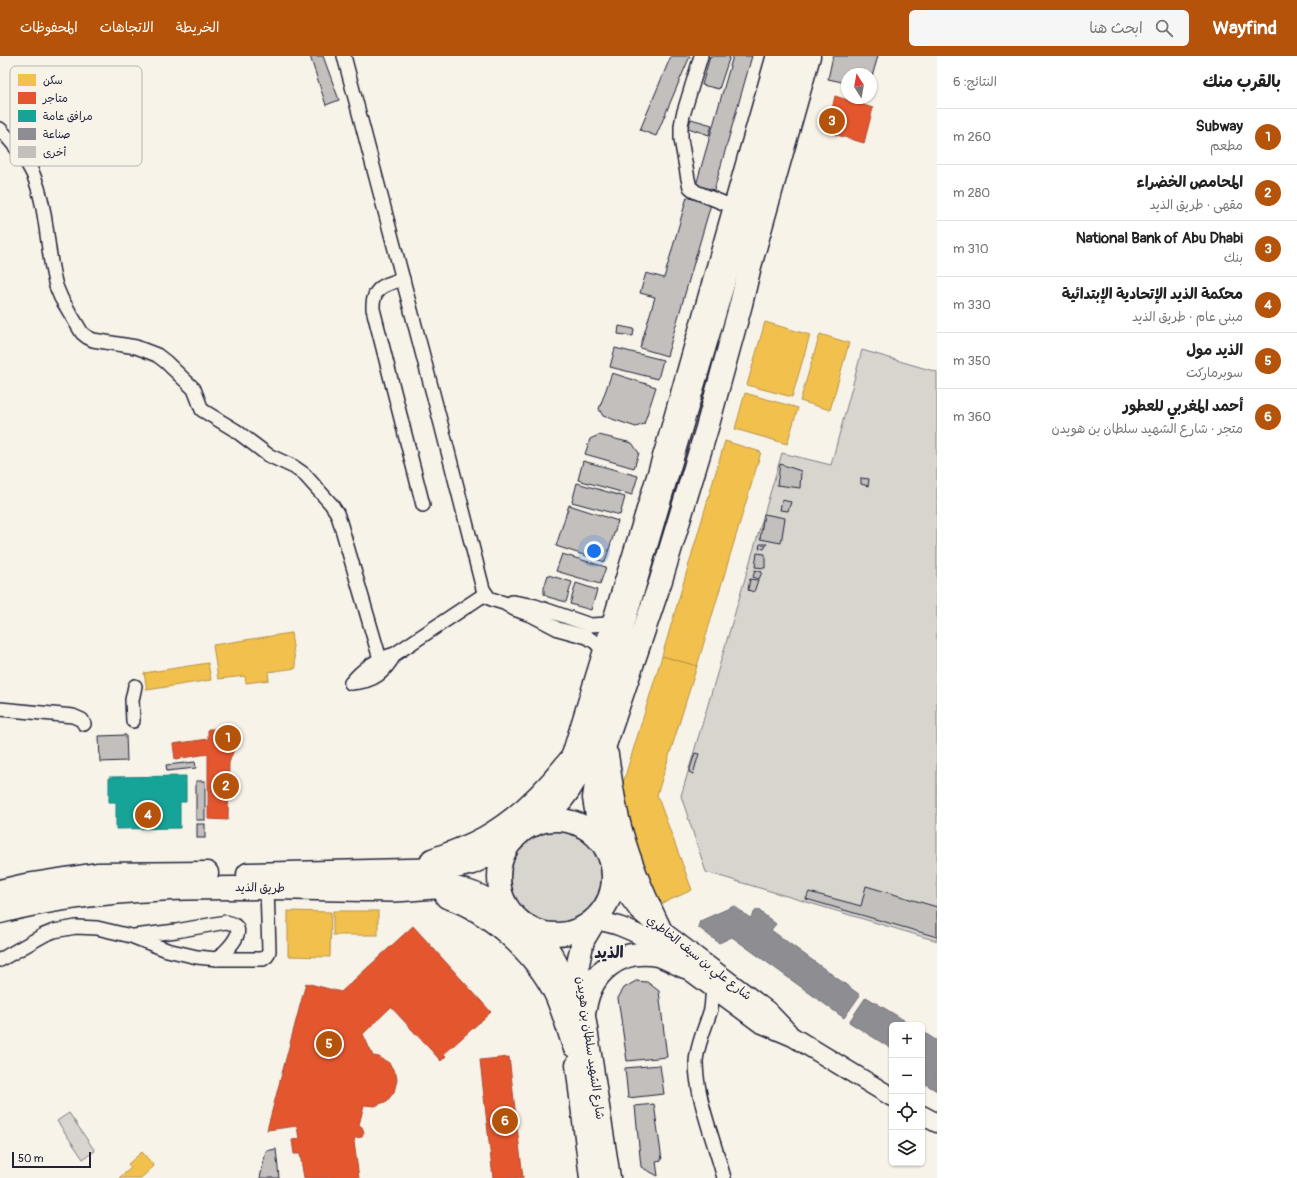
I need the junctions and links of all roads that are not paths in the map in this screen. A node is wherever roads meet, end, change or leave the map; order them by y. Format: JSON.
{"nodes":[{"id":1,"x":344,"y":56,"type":"edge"},
{"id":2,"x":701,"y":56,"type":"edge"},
{"id":3,"x":773,"y":56,"type":"edge"},
{"id":4,"x":790,"y":56,"type":"edge"},
{"id":5,"x":809,"y":56,"type":"edge"},
{"id":6,"x":0,"y":129,"type":"edge"},
{"id":7,"x":10,"y":140,"type":"edge"},
{"id":8,"x":28,"y":166,"type":"edge"},
{"id":9,"x":731,"y":206,"type":"junction"},
{"id":10,"x":403,"y":279,"type":"junction"},
{"id":11,"x":422,"y":505,"type":"dead end"},
{"id":12,"x":485,"y":594,"type":"junction"},
{"id":13,"x":609,"y":624,"type":"junction"},
{"id":14,"x":580,"y":628,"type":"junction"},
{"id":15,"x":602,"y":649,"type":"junction"},
{"id":16,"x":395,"y":654,"type":"junction"},
{"id":17,"x":380,"y":659,"type":"junction"},
{"id":18,"x":135,"y":686,"type":"dead end"},
{"id":19,"x":0,"y":709,"type":"edge"},
{"id":20,"x":133,"y":721,"type":"dead end"},
{"id":21,"x":84,"y":724,"type":"dead end"},
{"id":22,"x":593,"y":729,"type":"junction"},
{"id":23,"x":534,"y":825,"type":"junction"},
{"id":24,"x":512,"y":841,"type":"junction"},
{"id":25,"x":612,"y":865,"type":"junction"},
{"id":26,"x":384,"y":870,"type":"junction"},
{"id":27,"x":268,"y":888,"type":"junction"},
{"id":28,"x":402,"y":890,"type":"junction"},
{"id":29,"x":0,"y":891,"type":"edge"},
{"id":30,"x":0,"y":912,"type":"edge"},
{"id":31,"x":594,"y":920,"type":"junction"},
{"id":32,"x":522,"y":922,"type":"junction"},
{"id":33,"x":660,"y":929,"type":"junction"},
{"id":34,"x":131,"y":936,"type":"junction"},
{"id":35,"x":217,"y":959,"type":"junction"},
{"id":36,"x":0,"y":960,"type":"edge"},
{"id":37,"x":685,"y":967,"type":"junction"},
{"id":38,"x":713,"y":988,"type":"junction"},
{"id":39,"x":584,"y":1016,"type":"junction"},
{"id":40,"x":793,"y":1037,"type":"junction"},
{"id":41,"x":574,"y":1046,"type":"junction"},
{"id":42,"x":889,"y":1095,"type":"edge"},
{"id":43,"x":925,"y":1117,"type":"edge"},
{"id":44,"x":937,"y":1124,"type":"edge"},
{"id":45,"x":591,"y":1178,"type":"edge"},
{"id":46,"x":609,"y":1178,"type":"edge"},
{"id":47,"x":724,"y":1178,"type":"edge"}],
"edges":[{"from":1,"to":10,"type":"street"},
{"from":2,"to":9,"type":"street"},
{"from":3,"to":9,"type":"street"},
{"from":4,"to":22,"type":"highway"},
{"from":5,"to":22,"type":"highway"},
{"from":6,"to":7,"type":"street"},
{"from":8,"to":17,"type":"street"},
{"from":9,"to":13,"type":"street"},
{"from":10,"to":11,"type":"street"},
{"from":10,"to":12,"type":"street"},
{"from":12,"to":14,"type":"street"},
{"from":12,"to":16,"type":"street"},
{"from":13,"to":14,"type":"street"},
{"from":13,"to":15,"type":"street"},
{"from":14,"to":15,"type":"street"},
{"from":15,"to":22,"type":"street"},
{"from":16,"to":17,"type":"street"},
{"from":16,"to":17,"type":"street"},
{"from":18,"to":20,"type":"street"},
{"from":19,"to":21,"type":"street"},
{"from":22,"to":23,"type":"highway"},
{"from":22,"to":25,"type":"highway"},
{"from":22,"to":26,"type":"highway"},
{"from":22,"to":33,"type":"highway"},
{"from":23,"to":24,"type":"highway"},
{"from":23,"to":25,"type":"highway"},
{"from":24,"to":26,"type":"highway","name":"طريق الذيد"},
{"from":24,"to":32,"type":"highway"},
{"from":25,"to":31,"type":"highway"},
{"from":25,"to":33,"type":"street","name":"شارع علي بن سيف الخاطري"},
{"from":26,"to":29,"type":"highway","name":"طريق الذيد"},
{"from":27,"to":28,"type":"highway","name":"طريق الذيد"},
{"from":27,"to":30,"type":"highway","name":"طريق الذيد"},
{"from":27,"to":35,"type":"street"},
{"from":28,"to":32,"type":"highway","name":"طريق الذيد"},
{"from":28,"to":41,"type":"highway"},
{"from":31,"to":32,"type":"highway"},
{"from":31,"to":37,"type":"street","name":"شارع علي بن سيف الخاطري"},
{"from":31,"to":39,"type":"highway","name":"شارع الشهيد سلطان بن هويدن"},
{"from":32,"to":41,"type":"highway","name":"شارع الشهيد سلطان بن هويدن"},
{"from":33,"to":40,"type":"street","name":"شارع علي بن سيف الخاطري"},
{"from":34,"to":35,"type":"street"},
{"from":34,"to":35,"type":"street"},
{"from":34,"to":36,"type":"street"},
{"from":37,"to":38,"type":"street","name":"شارع علي بن سيف الخاطري"},
{"from":37,"to":39,"type":"highway"},
{"from":38,"to":40,"type":"street","name":"شارع علي بن سيف الخاطري"},
{"from":38,"to":47,"type":"street"},
{"from":39,"to":46,"type":"highway","name":"شارع الشهيد سلطان بن هويدن"},
{"from":40,"to":42,"type":"street","name":"شارع علي بن سيف الخاطري"},
{"from":41,"to":45,"type":"highway","name":"شارع الشهيد سلطان بن هويدن"},
{"from":43,"to":44,"type":"street"}]}
